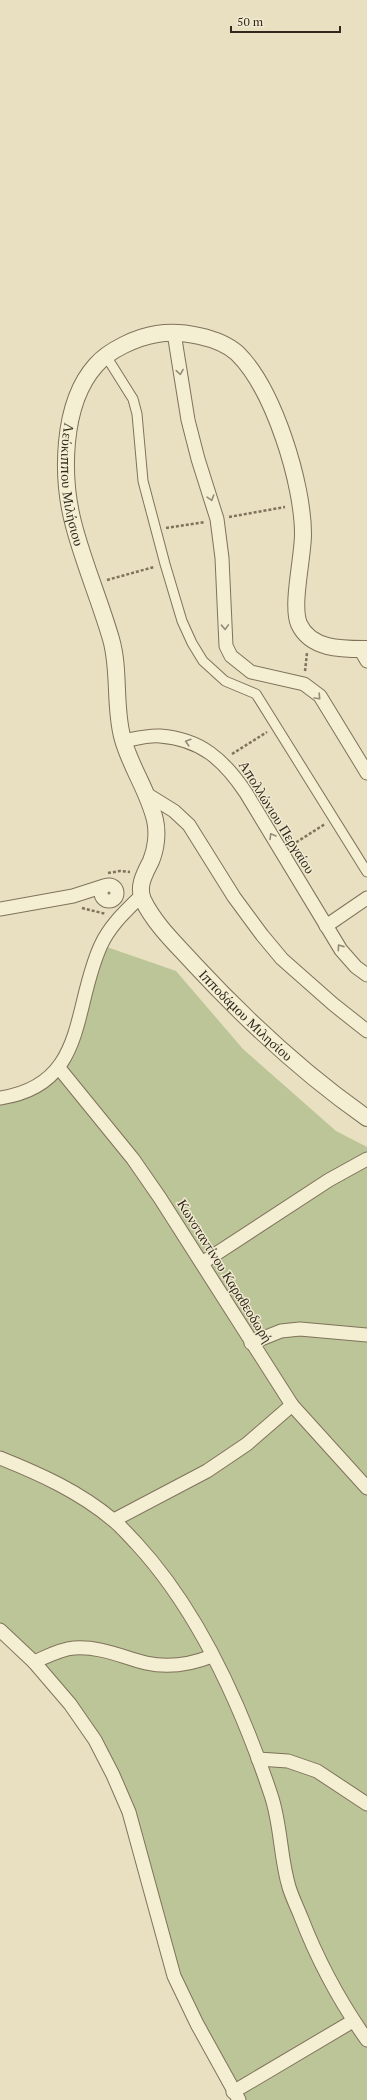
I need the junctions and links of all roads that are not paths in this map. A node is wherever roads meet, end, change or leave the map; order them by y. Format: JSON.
{"nodes":[{"id":1,"x":174,"y":334,"type":"junction"},
{"id":2,"x":106,"y":356,"type":"junction"},
{"id":3,"x":365,"y":653,"type":"edge"},
{"id":4,"x":123,"y":741,"type":"junction"},
{"id":5,"x":367,"y":773,"type":"edge"},
{"id":6,"x":145,"y":793,"type":"junction"},
{"id":7,"x":367,"y":872,"type":"edge"},
{"id":8,"x":141,"y":896,"type":"junction"},
{"id":9,"x":367,"y":898,"type":"edge"},
{"id":10,"x":0,"y":909,"type":"edge"},
{"id":11,"x":326,"y":926,"type":"junction"},
{"id":12,"x":367,"y":975,"type":"edge"},
{"id":13,"x":367,"y":1031,"type":"edge"},
{"id":14,"x":59,"y":1068,"type":"junction"},
{"id":15,"x":0,"y":1098,"type":"edge"},
{"id":16,"x":367,"y":1118,"type":"edge"},
{"id":17,"x":367,"y":1160,"type":"edge"},
{"id":18,"x":202,"y":1263,"type":"junction"},
{"id":19,"x":367,"y":1335,"type":"edge"},
{"id":20,"x":251,"y":1343,"type":"junction"},
{"id":21,"x":292,"y":1405,"type":"junction"},
{"id":22,"x":0,"y":1458,"type":"edge"},
{"id":23,"x":365,"y":1482,"type":"edge"},
{"id":24,"x":114,"y":1520,"type":"junction"},
{"id":25,"x":0,"y":1630,"type":"edge"},
{"id":26,"x":212,"y":1656,"type":"junction"},
{"id":27,"x":34,"y":1662,"type":"junction"},
{"id":28,"x":258,"y":1759,"type":"junction"},
{"id":29,"x":367,"y":1804,"type":"edge"},
{"id":30,"x":353,"y":2021,"type":"junction"},
{"id":31,"x":367,"y":2040,"type":"edge"},
{"id":32,"x":236,"y":2096,"type":"edge"}],
"edges":[{"from":1,"to":2,"type":"street","name":"Λεύκιππου Μιλήσιου"},
{"from":1,"to":3,"type":"street","name":"Λεύκιππου Μιλήσιου"},
{"from":1,"to":5,"type":"street","one_way":true},
{"from":2,"to":4,"type":"street","name":"Λεύκιππου Μιλήσιου"},
{"from":2,"to":7,"type":"street"},
{"from":4,"to":6,"type":"street","name":"Λεύκιππου Μιλήσιου"},
{"from":11,"to":4,"type":"street","name":"Απολλώνιου Περγαίου","one_way":true},
{"from":6,"to":8,"type":"street","name":"Λεύκιππου Μιλήσιου"},
{"from":6,"to":13,"type":"street"},
{"from":8,"to":10,"type":"street"},
{"from":8,"to":14,"type":"street"},
{"from":8,"to":16,"type":"street","name":"Ιπποδάμου Μιλησίου"},
{"from":9,"to":11,"type":"street"},
{"from":12,"to":11,"type":"street","name":"Απολλώνιου Περγαίου","one_way":true},
{"from":14,"to":15,"type":"street"},
{"from":14,"to":18,"type":"street","name":"Κωνσταντίνου Καραθεοδωρή"},
{"from":17,"to":18,"type":"street"},
{"from":18,"to":20,"type":"street","name":"Κωνσταντίνου Καραθεοδωρή"},
{"from":19,"to":20,"type":"street"},
{"from":20,"to":21,"type":"street","name":"Κωνσταντίνου Καραθεοδωρή"},
{"from":21,"to":23,"type":"street","name":"Κωνσταντίνου Καραθεοδωρή"},
{"from":21,"to":24,"type":"street"},
{"from":22,"to":24,"type":"street"},
{"from":24,"to":26,"type":"street"},
{"from":25,"to":27,"type":"street"},
{"from":26,"to":27,"type":"street"},
{"from":26,"to":28,"type":"street"},
{"from":27,"to":32,"type":"street"},
{"from":28,"to":29,"type":"street"},
{"from":28,"to":30,"type":"street"},
{"from":30,"to":31,"type":"street"},
{"from":30,"to":32,"type":"street"}]}
